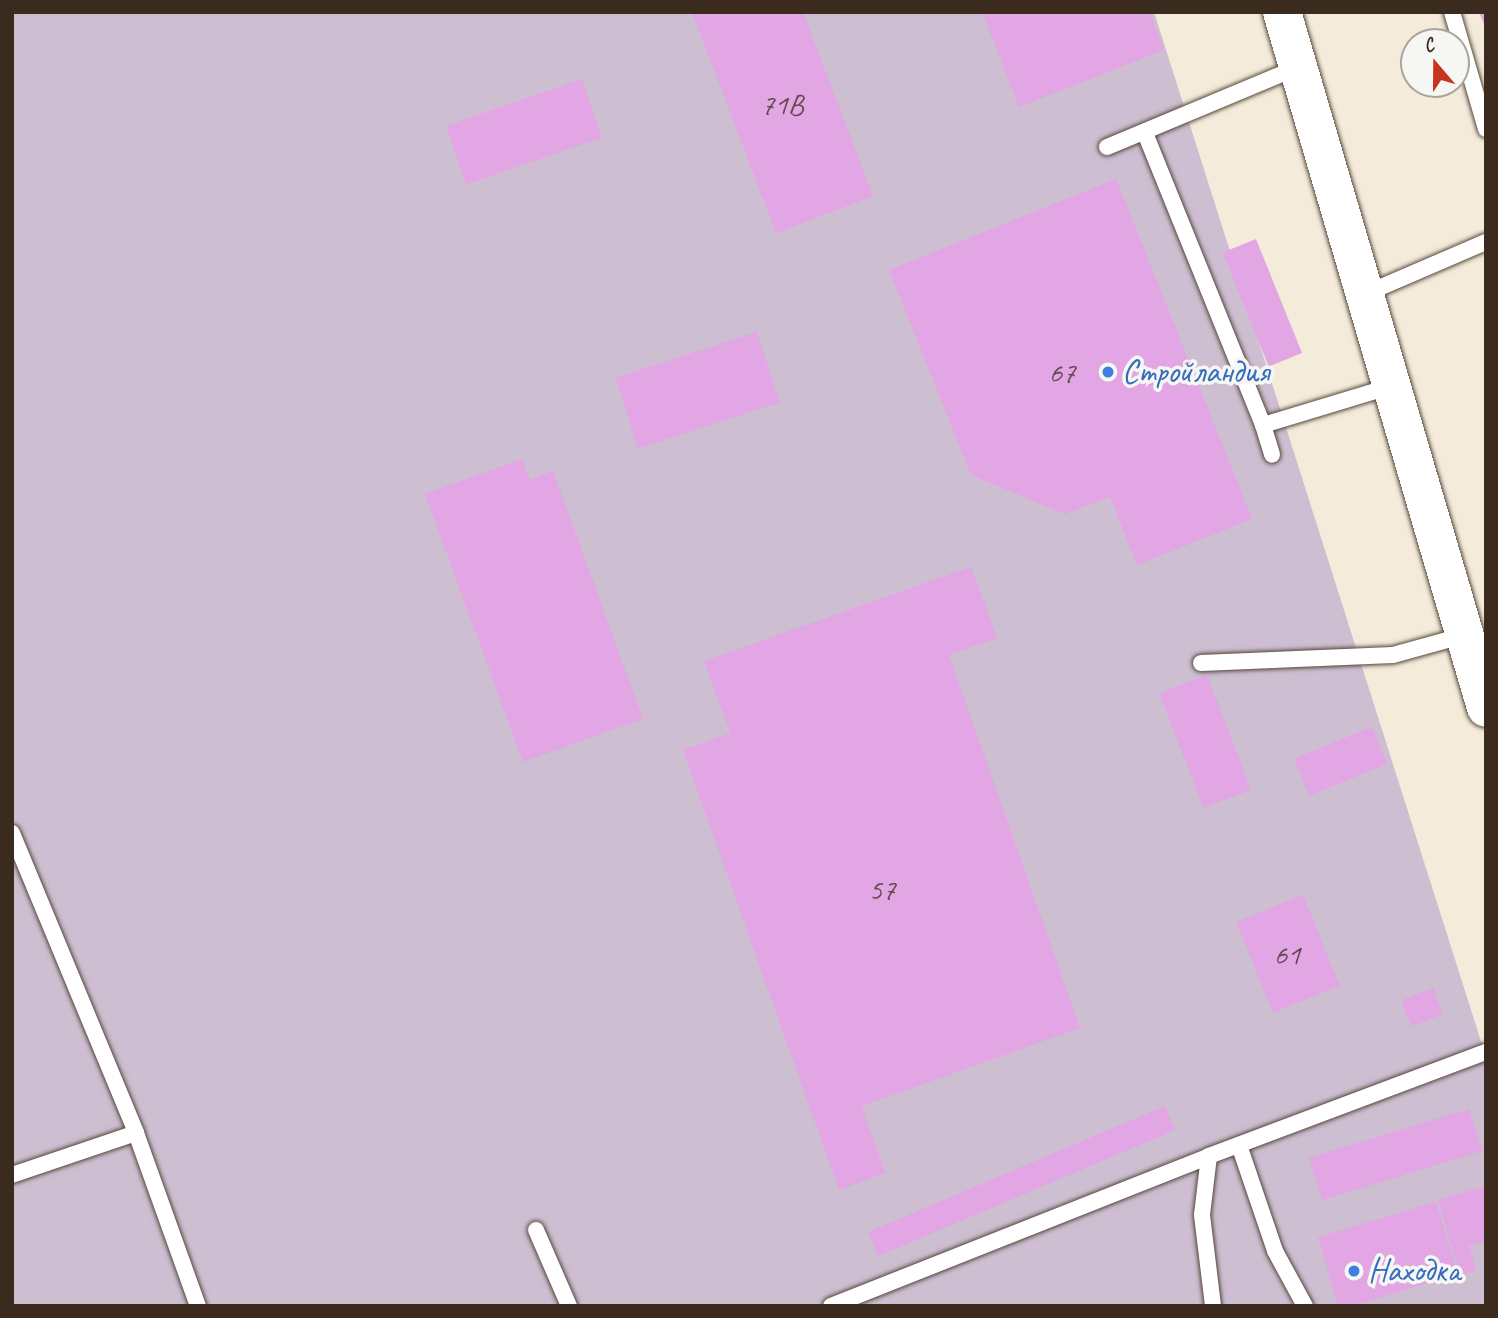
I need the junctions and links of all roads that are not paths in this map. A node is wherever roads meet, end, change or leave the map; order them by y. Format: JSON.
{"nodes":[{"id":1,"x":1282,"y":12,"type":"edge"},
{"id":2,"x":1452,"y":12,"type":"edge"},
{"id":3,"x":1298,"y":67,"type":"junction"},
{"id":4,"x":1486,"y":129,"type":"edge"},
{"id":5,"x":1145,"y":133,"type":"junction"},
{"id":6,"x":1107,"y":147,"type":"dead end"},
{"id":7,"x":1486,"y":242,"type":"edge"},
{"id":8,"x":1365,"y":294,"type":"junction"},
{"id":9,"x":1392,"y":386,"type":"junction"},
{"id":10,"x":1264,"y":425,"type":"junction"},
{"id":11,"x":1272,"y":454,"type":"dead end"},
{"id":12,"x":1465,"y":635,"type":"junction"},
{"id":13,"x":1201,"y":663,"type":"dead end"},
{"id":14,"x":1486,"y":708,"type":"edge"},
{"id":15,"x":12,"y":833,"type":"edge"},
{"id":16,"x":1486,"y":1052,"type":"edge"},
{"id":17,"x":135,"y":1133,"type":"junction"},
{"id":18,"x":1239,"y":1145,"type":"junction"},
{"id":19,"x":1209,"y":1156,"type":"junction"},
{"id":20,"x":12,"y":1175,"type":"edge"},
{"id":21,"x":537,"y":1230,"type":"dead end"},
{"id":22,"x":840,"y":1304,"type":"edge"},
{"id":23,"x":198,"y":1306,"type":"edge"},
{"id":24,"x":569,"y":1306,"type":"edge"},
{"id":25,"x":1213,"y":1306,"type":"edge"},
{"id":26,"x":1305,"y":1306,"type":"edge"}],
"edges":[{"from":1,"to":3,"type":"main road"},
{"from":2,"to":4,"type":"lane"},
{"from":3,"to":5,"type":"lane"},
{"from":3,"to":8,"type":"main road"},
{"from":5,"to":6,"type":"lane"},
{"from":5,"to":10,"type":"lane"},
{"from":7,"to":8,"type":"lane"},
{"from":8,"to":9,"type":"main road"},
{"from":9,"to":10,"type":"lane"},
{"from":9,"to":12,"type":"main road"},
{"from":10,"to":11,"type":"lane"},
{"from":12,"to":13,"type":"lane"},
{"from":12,"to":14,"type":"main road"},
{"from":15,"to":17,"type":"lane"},
{"from":16,"to":18,"type":"lane"},
{"from":17,"to":20,"type":"lane"},
{"from":17,"to":23,"type":"lane"},
{"from":18,"to":19,"type":"lane"},
{"from":18,"to":26,"type":"lane"},
{"from":19,"to":22,"type":"lane"},
{"from":19,"to":25,"type":"lane"},
{"from":21,"to":24,"type":"lane"}]}
